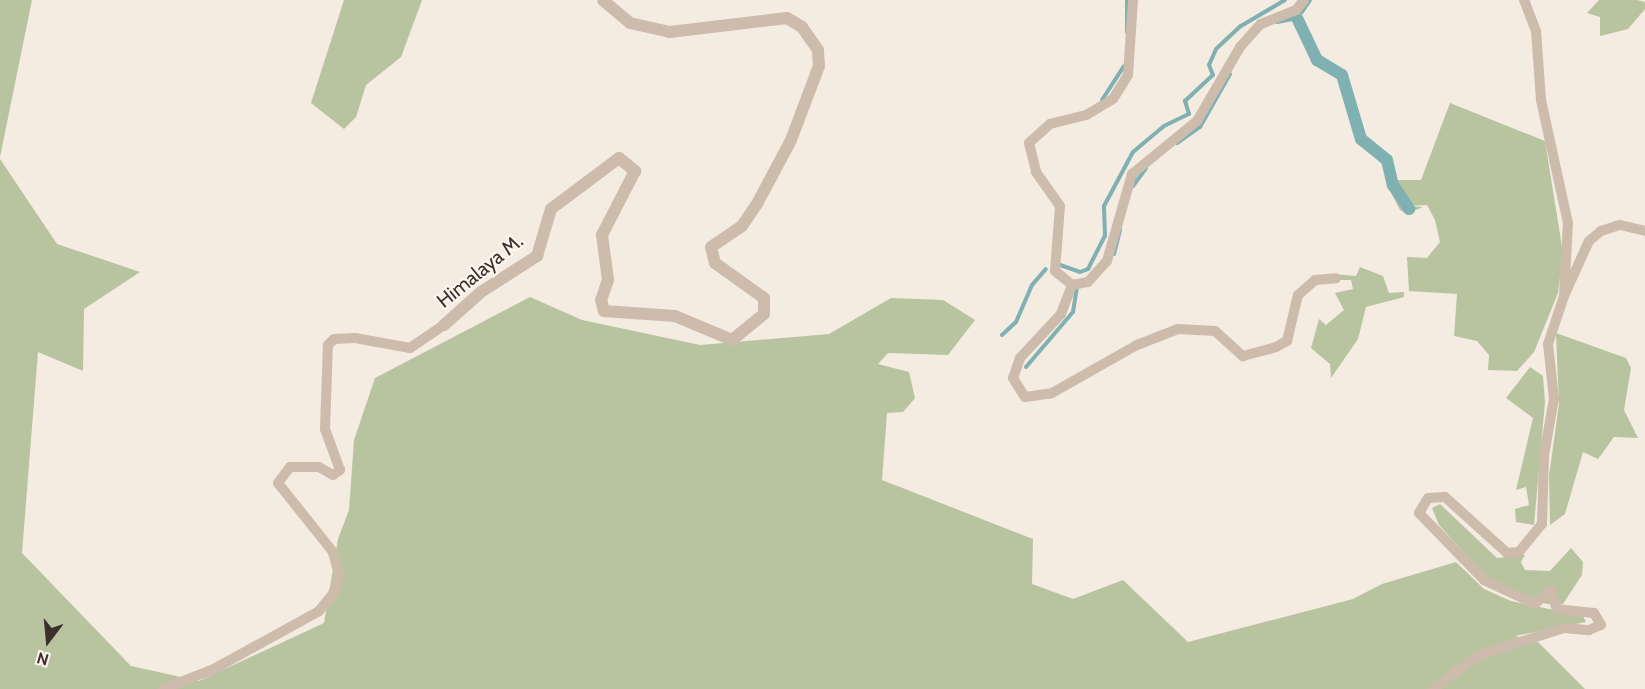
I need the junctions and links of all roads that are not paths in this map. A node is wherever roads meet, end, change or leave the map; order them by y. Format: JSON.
{"nodes":[{"id":1,"x":603,"y":0,"type":"edge"},
{"id":2,"x":1133,"y":0,"type":"edge"},
{"id":3,"x":1304,"y":0,"type":"edge"},
{"id":4,"x":1524,"y":0,"type":"edge"},
{"id":5,"x":1645,"y":231,"type":"edge"},
{"id":6,"x":1336,"y":278,"type":"dead end"},
{"id":7,"x":1072,"y":285,"type":"junction"},
{"id":8,"x":1564,"y":296,"type":"junction"},
{"id":9,"x":444,"y":325,"type":"joint"},
{"id":10,"x":163,"y":689,"type":"edge"},
{"id":11,"x":1433,"y":689,"type":"edge"}],
"edges":[{"from":1,"to":9,"type":"street","name":"Himalaya M."},
{"from":2,"to":7,"type":"street"},
{"from":3,"to":7,"type":"street"},
{"from":4,"to":8,"type":"street"},
{"from":5,"to":8,"type":"street"},
{"from":6,"to":7,"type":"street"},
{"from":8,"to":11,"type":"street"},
{"from":9,"to":10,"type":"street"}]}
